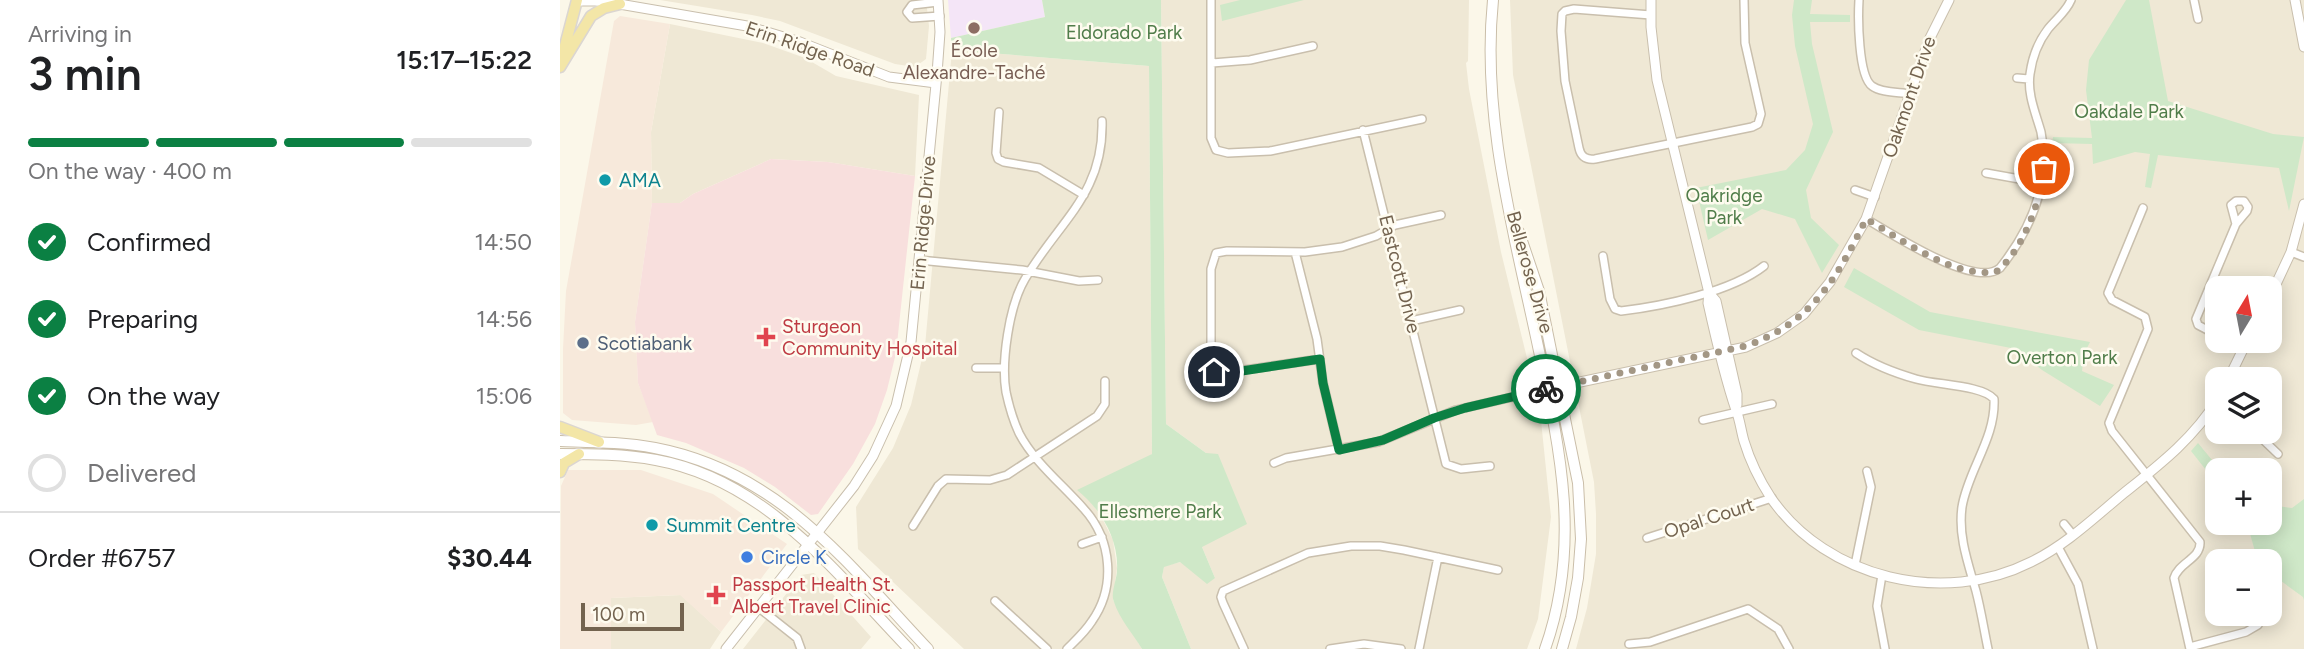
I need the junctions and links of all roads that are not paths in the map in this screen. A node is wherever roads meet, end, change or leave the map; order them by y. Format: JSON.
{"nodes":[{"id":1,"x":575,"y":0,"type":"edge"},
{"id":2,"x":1211,"y":0,"type":"edge"},
{"id":3,"x":1493,"y":0,"type":"edge"},
{"id":4,"x":1651,"y":0,"type":"edge"},
{"id":5,"x":1744,"y":0,"type":"edge"},
{"id":6,"x":1860,"y":0,"type":"edge"},
{"id":7,"x":1867,"y":0,"type":"edge"},
{"id":8,"x":1949,"y":0,"type":"edge"},
{"id":9,"x":2071,"y":0,"type":"edge"},
{"id":10,"x":2194,"y":0,"type":"edge"},
{"id":11,"x":2295,"y":0,"type":"edge"},
{"id":12,"x":601,"y":1,"type":"edge"},
{"id":13,"x":938,"y":1,"type":"edge"},
{"id":14,"x":620,"y":4,"type":"junction"},
{"id":15,"x":1859,"y":9,"type":"junction"},
{"id":16,"x":1651,"y":15,"type":"junction"},
{"id":17,"x":940,"y":16,"type":"junction"},
{"id":18,"x":2198,"y":19,"type":"dead end"},
{"id":19,"x":1313,"y":46,"type":"dead end"},
{"id":20,"x":2304,"y":47,"type":"edge"},
{"id":21,"x":1212,"y":63,"type":"junction"},
{"id":22,"x":560,"y":65,"type":"edge"},
{"id":23,"x":2017,"y":78,"type":"dead end"},
{"id":24,"x":2029,"y":79,"type":"junction"},
{"id":25,"x":936,"y":83,"type":"junction"},
{"id":26,"x":1910,"y":94,"type":"junction"},
{"id":27,"x":999,"y":112,"type":"dead end"},
{"id":28,"x":1422,"y":119,"type":"dead end"},
{"id":29,"x":1102,"y":121,"type":"dead end"},
{"id":30,"x":1363,"y":130,"type":"junction"},
{"id":31,"x":1672,"y":144,"type":"junction"},
{"id":32,"x":1986,"y":173,"type":"dead end"},
{"id":33,"x":2042,"y":183,"type":"junction"},
{"id":34,"x":1504,"y":184,"type":"junction"},
{"id":35,"x":1855,"y":190,"type":"dead end"},
{"id":36,"x":1084,"y":195,"type":"junction"},
{"id":37,"x":1875,"y":197,"type":"junction"},
{"id":38,"x":2304,"y":204,"type":"edge"},
{"id":39,"x":2143,"y":208,"type":"dead end"},
{"id":40,"x":1441,"y":215,"type":"dead end"},
{"id":41,"x":1866,"y":219,"type":"junction"},
{"id":42,"x":2236,"y":224,"type":"dead end"},
{"id":43,"x":1388,"y":229,"type":"junction"},
{"id":44,"x":1295,"y":252,"type":"junction"},
{"id":45,"x":2291,"y":252,"type":"junction"},
{"id":46,"x":1603,"y":256,"type":"dead end"},
{"id":47,"x":2304,"y":257,"type":"edge"},
{"id":48,"x":919,"y":260,"type":"junction"},
{"id":49,"x":1764,"y":266,"type":"dead end"},
{"id":50,"x":1030,"y":271,"type":"junction"},
{"id":51,"x":2214,"y":276,"type":"edge"},
{"id":52,"x":2280,"y":276,"type":"edge"},
{"id":53,"x":1098,"y":279,"type":"dead end"},
{"id":54,"x":1709,"y":293,"type":"junction"},
{"id":55,"x":2205,"y":298,"type":"edge"},
{"id":56,"x":1460,"y":310,"type":"dead end"},
{"id":57,"x":1412,"y":321,"type":"junction"},
{"id":58,"x":2205,"y":329,"type":"edge"},
{"id":59,"x":1723,"y":351,"type":"junction"},
{"id":60,"x":1856,"y":353,"type":"dead end"},
{"id":61,"x":1320,"y":359,"type":"junction"},
{"id":62,"x":976,"y":368,"type":"dead end"},
{"id":63,"x":1004,"y":368,"type":"junction"},
{"id":64,"x":1217,"y":374,"type":"junction"},
{"id":65,"x":1105,"y":381,"type":"dead end"},
{"id":66,"x":1559,"y":386,"type":"junction"},
{"id":67,"x":1547,"y":389,"type":"junction"},
{"id":68,"x":1211,"y":394,"type":"dead end"},
{"id":69,"x":1772,"y":404,"type":"dead end"},
{"id":70,"x":1737,"y":412,"type":"junction"},
{"id":71,"x":1434,"y":418,"type":"junction"},
{"id":72,"x":2205,"y":418,"type":"edge"},
{"id":73,"x":1703,"y":420,"type":"dead end"},
{"id":74,"x":560,"y":427,"type":"edge"},
{"id":75,"x":560,"y":441,"type":"edge"},
{"id":76,"x":599,"y":442,"type":"junction"},
{"id":77,"x":2268,"y":444,"type":"edge"},
{"id":78,"x":1339,"y":450,"type":"junction"},
{"id":79,"x":560,"y":454,"type":"edge"},
{"id":80,"x":579,"y":454,"type":"junction"},
{"id":81,"x":2278,"y":454,"type":"dead end"},
{"id":82,"x":1036,"y":457,"type":"junction"},
{"id":83,"x":1274,"y":463,"type":"dead end"},
{"id":84,"x":1490,"y":467,"type":"dead end"},
{"id":85,"x":1867,"y":471,"type":"dead end"},
{"id":86,"x":560,"y":472,"type":"edge"},
{"id":87,"x":2148,"y":474,"type":"junction"},
{"id":88,"x":1772,"y":498,"type":"junction"},
{"id":89,"x":2064,"y":524,"type":"dead end"},
{"id":90,"x":913,"y":526,"type":"dead end"},
{"id":91,"x":817,"y":532,"type":"junction"},
{"id":92,"x":2073,"y":535,"type":"junction"},
{"id":93,"x":1102,"y":537,"type":"junction"},
{"id":94,"x":1647,"y":538,"type":"dead end"},
{"id":95,"x":808,"y":544,"type":"junction"},
{"id":96,"x":1082,"y":544,"type":"dead end"},
{"id":97,"x":2059,"y":547,"type":"junction"},
{"id":98,"x":1438,"y":557,"type":"junction"},
{"id":99,"x":1855,"y":565,"type":"junction"},
{"id":100,"x":1498,"y":570,"type":"dead end"},
{"id":101,"x":1882,"y":575,"type":"junction"},
{"id":102,"x":1972,"y":581,"type":"junction"},
{"id":103,"x":995,"y":600,"type":"dead end"},
{"id":104,"x":758,"y":607,"type":"junction"},
{"id":105,"x":2256,"y":626,"type":"edge"},
{"id":106,"x":1629,"y":644,"type":"dead end"},
{"id":107,"x":2190,"y":648,"type":"edge"},
{"id":108,"x":726,"y":649,"type":"edge"},
{"id":109,"x":801,"y":649,"type":"edge"},
{"id":110,"x":909,"y":649,"type":"edge"},
{"id":111,"x":928,"y":649,"type":"edge"},
{"id":112,"x":1047,"y":649,"type":"edge"},
{"id":113,"x":1067,"y":649,"type":"edge"},
{"id":114,"x":1244,"y":649,"type":"edge"},
{"id":115,"x":1330,"y":649,"type":"edge"},
{"id":116,"x":1401,"y":649,"type":"edge"},
{"id":117,"x":1419,"y":649,"type":"edge"},
{"id":118,"x":1545,"y":649,"type":"edge"},
{"id":119,"x":1562,"y":649,"type":"edge"},
{"id":120,"x":1789,"y":649,"type":"edge"},
{"id":121,"x":1885,"y":649,"type":"edge"},
{"id":122,"x":1988,"y":649,"type":"edge"},
{"id":123,"x":2093,"y":649,"type":"edge"}],
"edges":[{"from":1,"to":12,"type":"street","name":"Erin Ridge Road"},
{"from":1,"to":22,"type":"main road"},
{"from":2,"to":21,"type":"street"},
{"from":3,"to":34,"type":"main road","name":"Bellerose Drive"},
{"from":4,"to":16,"type":"street"},
{"from":5,"to":31,"type":"street"},
{"from":6,"to":15,"type":"street"},
{"from":7,"to":15,"type":"street"},
{"from":8,"to":26,"type":"street","name":"Oakmont Drive"},
{"from":9,"to":24,"type":"street"},
{"from":10,"to":18,"type":"street"},
{"from":11,"to":20,"type":"street"},
{"from":12,"to":14,"type":"street","name":"Erin Ridge Road"},
{"from":13,"to":17,"type":"street","name":"Erin Ridge Drive"},
{"from":13,"to":17,"type":"street"},
{"from":14,"to":22,"type":"main road"},
{"from":14,"to":25,"type":"street","name":"Erin Ridge Road"},
{"from":15,"to":26,"type":"street"},
{"from":16,"to":31,"type":"street"},
{"from":16,"to":31,"type":"street"},
{"from":17,"to":25,"type":"street","name":"Erin Ridge Drive"},
{"from":19,"to":21,"type":"street"},
{"from":21,"to":30,"type":"street"},
{"from":23,"to":24,"type":"street"},
{"from":24,"to":33,"type":"street"},
{"from":25,"to":48,"type":"street","name":"Erin Ridge Drive"},
{"from":26,"to":37,"type":"street","name":"Oakmont Drive"},
{"from":27,"to":36,"type":"street"},
{"from":28,"to":30,"type":"street"},
{"from":29,"to":36,"type":"street"},
{"from":30,"to":43,"type":"street","name":"Eastcott Drive"},
{"from":31,"to":54,"type":"street"},
{"from":32,"to":33,"type":"street"},
{"from":33,"to":41,"type":"street"},
{"from":34,"to":66,"type":"main road","name":"Bellerose Drive"},
{"from":34,"to":67,"type":"main road","name":"Bellerose Drive"},
{"from":35,"to":37,"type":"street"},
{"from":36,"to":50,"type":"street"},
{"from":37,"to":41,"type":"street","name":"Oakmont Drive"},
{"from":38,"to":45,"type":"street"},
{"from":39,"to":87,"type":"street"},
{"from":40,"to":43,"type":"street"},
{"from":41,"to":59,"type":"street","name":"Oakmont Drive"},
{"from":42,"to":51,"type":"street"},
{"from":43,"to":44,"type":"street"},
{"from":43,"to":57,"type":"street","name":"Eastcott Drive"},
{"from":44,"to":61,"type":"street"},
{"from":44,"to":64,"type":"street"},
{"from":45,"to":47,"type":"street"},
{"from":45,"to":52,"type":"street"},
{"from":46,"to":54,"type":"street"},
{"from":48,"to":50,"type":"street"},
{"from":48,"to":91,"type":"street","name":"Erin Ridge Drive"},
{"from":49,"to":54,"type":"street"},
{"from":50,"to":53,"type":"street"},
{"from":50,"to":63,"type":"street"},
{"from":54,"to":59,"type":"street"},
{"from":55,"to":58,"type":"street"},
{"from":56,"to":57,"type":"street"},
{"from":57,"to":71,"type":"street","name":"Eastcott Drive"},
{"from":59,"to":66,"type":"street","name":"Oakmont Drive"},
{"from":59,"to":70,"type":"street"},
{"from":60,"to":102,"type":"street"},
{"from":61,"to":64,"type":"street"},
{"from":61,"to":78,"type":"street"},
{"from":62,"to":63,"type":"street"},
{"from":63,"to":82,"type":"street"},
{"from":64,"to":68,"type":"street"},
{"from":65,"to":82,"type":"street"},
{"from":66,"to":67,"type":"street","name":"Oakmont Drive"},
{"from":66,"to":119,"type":"main road","name":"Bellerose Drive"},
{"from":67,"to":71,"type":"street"},
{"from":67,"to":118,"type":"main road","name":"Bellerose Drive"},
{"from":69,"to":70,"type":"street"},
{"from":70,"to":73,"type":"street"},
{"from":70,"to":88,"type":"street"},
{"from":71,"to":78,"type":"street"},
{"from":71,"to":84,"type":"street","name":"Eastcott Drive"},
{"from":72,"to":87,"type":"street"},
{"from":74,"to":76,"type":"main road"},
{"from":75,"to":76,"type":"main road"},
{"from":76,"to":91,"type":"main road"},
{"from":77,"to":81,"type":"street"},
{"from":78,"to":83,"type":"street"},
{"from":79,"to":80,"type":"main road"},
{"from":80,"to":86,"type":"main road"},
{"from":80,"to":95,"type":"main road"},
{"from":82,"to":90,"type":"street"},
{"from":82,"to":93,"type":"street"},
{"from":85,"to":99,"type":"street"},
{"from":87,"to":92,"type":"street"},
{"from":87,"to":107,"type":"street"},
{"from":88,"to":94,"type":"street","name":"Opal Court"},
{"from":88,"to":99,"type":"street"},
{"from":89,"to":92,"type":"street"},
{"from":91,"to":95,"type":"street","name":"Erin Ridge Drive"},
{"from":91,"to":111,"type":"main road"},
{"from":92,"to":97,"type":"street"},
{"from":93,"to":96,"type":"street"},
{"from":93,"to":113,"type":"street"},
{"from":95,"to":104,"type":"street","name":"Erin Ridge Drive"},
{"from":95,"to":110,"type":"main road"},
{"from":97,"to":102,"type":"street"},
{"from":97,"to":123,"type":"street"},
{"from":98,"to":100,"type":"street"},
{"from":98,"to":114,"type":"street"},
{"from":98,"to":117,"type":"street"},
{"from":99,"to":101,"type":"street"},
{"from":101,"to":102,"type":"street"},
{"from":101,"to":121,"type":"street"},
{"from":102,"to":122,"type":"street"},
{"from":103,"to":112,"type":"street"},
{"from":104,"to":108,"type":"street","name":"Erin Ridge Drive"},
{"from":104,"to":109,"type":"street"},
{"from":105,"to":107,"type":"street"},
{"from":106,"to":120,"type":"street"},
{"from":115,"to":116,"type":"street"}]}
